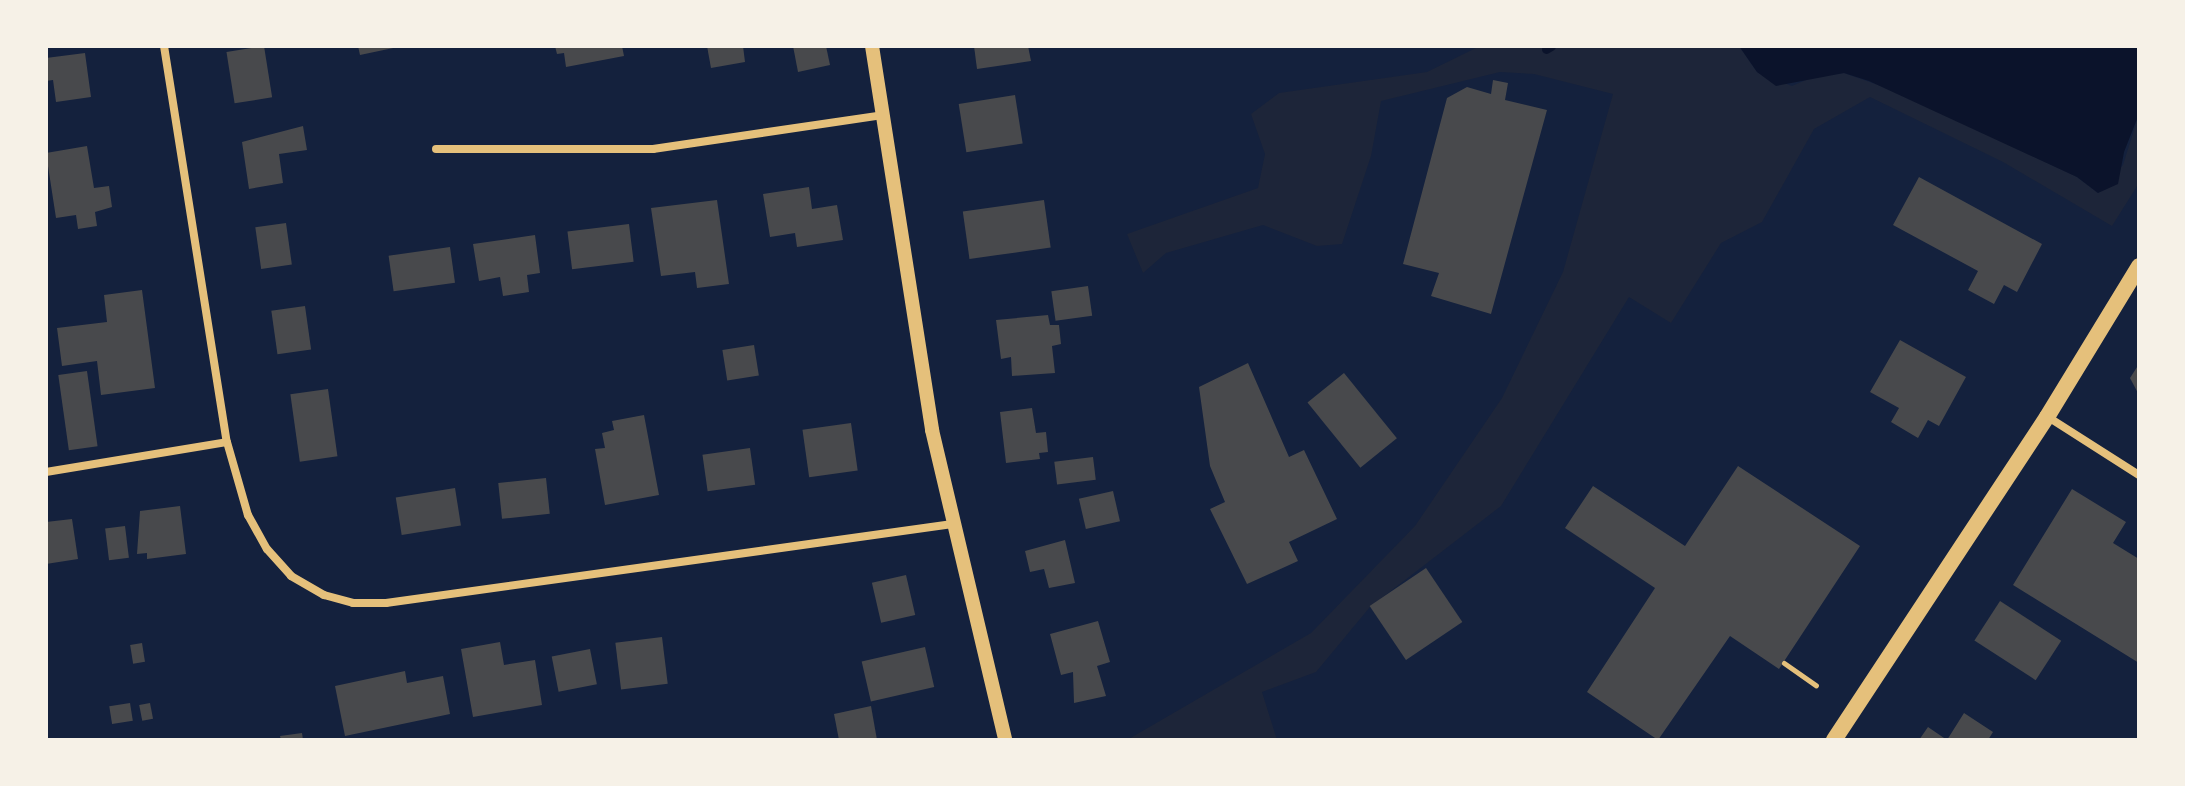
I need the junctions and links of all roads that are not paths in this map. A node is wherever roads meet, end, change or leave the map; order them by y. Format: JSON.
{"nodes":[{"id":1,"x":164,"y":46,"type":"edge"},
{"id":2,"x":872,"y":46,"type":"edge"},
{"id":3,"x":883,"y":115,"type":"junction"},
{"id":4,"x":436,"y":149,"type":"dead end"},
{"id":5,"x":2139,"y":266,"type":"edge"},
{"id":6,"x":2047,"y":417,"type":"junction"},
{"id":7,"x":227,"y":442,"type":"junction"},
{"id":8,"x":46,"y":472,"type":"edge"},
{"id":9,"x":2139,"y":475,"type":"edge"},
{"id":10,"x":953,"y":524,"type":"junction"},
{"id":11,"x":1005,"y":740,"type":"edge"},
{"id":12,"x":1834,"y":740,"type":"edge"}],
"edges":[{"from":1,"to":7,"type":"street"},
{"from":2,"to":3,"type":"street"},
{"from":3,"to":4,"type":"street"},
{"from":3,"to":10,"type":"street"},
{"from":5,"to":6,"type":"main road"},
{"from":6,"to":9,"type":"street"},
{"from":6,"to":12,"type":"main road"},
{"from":7,"to":8,"type":"street"},
{"from":7,"to":10,"type":"street"},
{"from":10,"to":11,"type":"street"}]}
